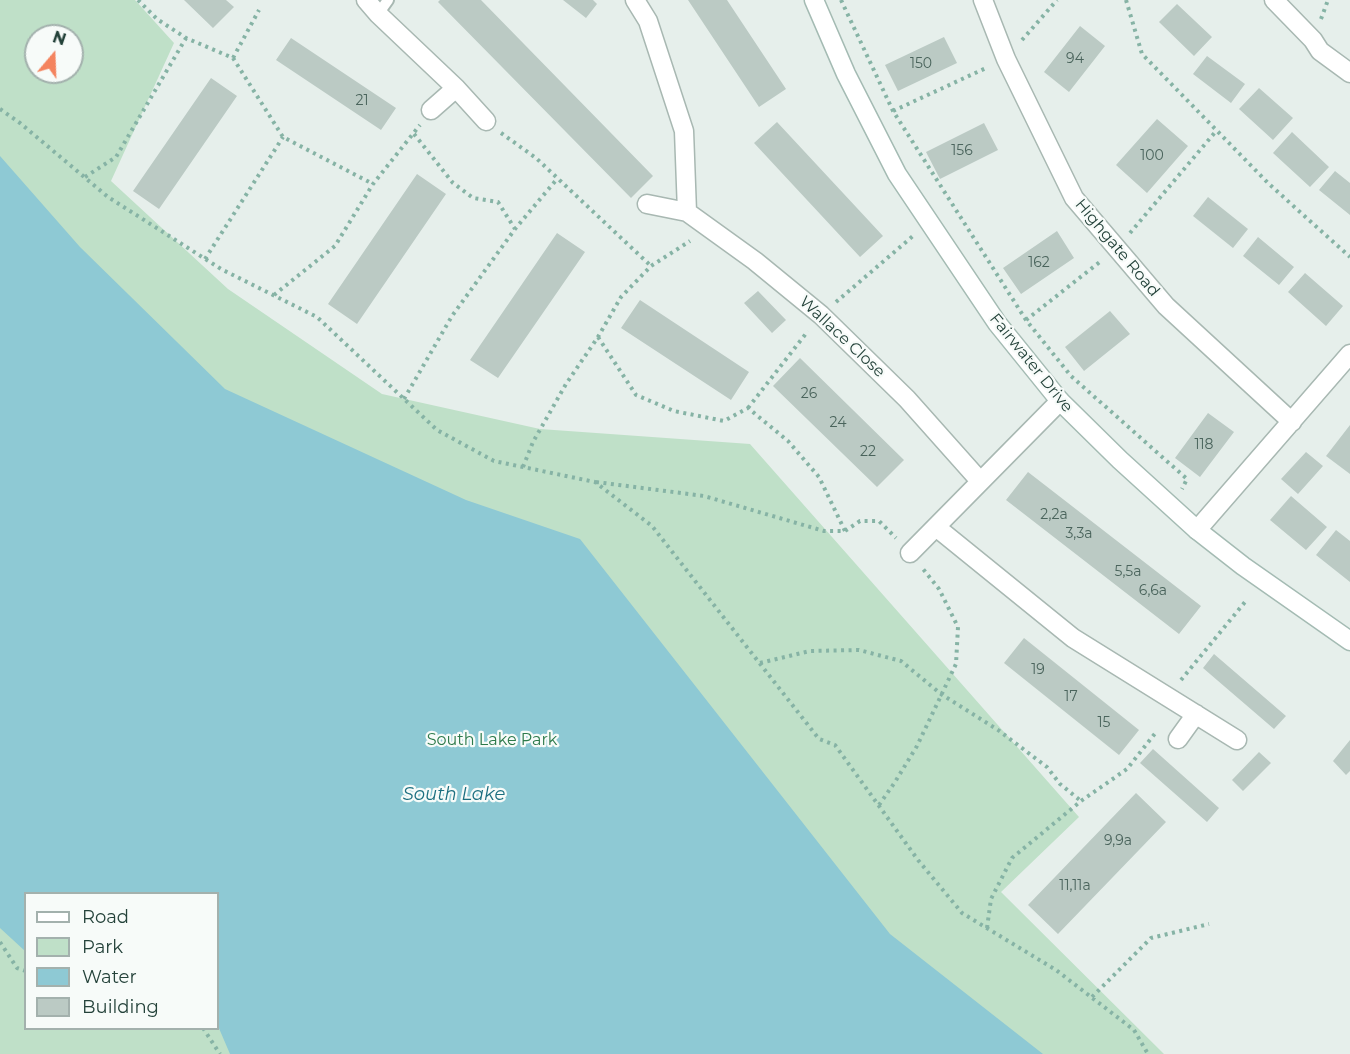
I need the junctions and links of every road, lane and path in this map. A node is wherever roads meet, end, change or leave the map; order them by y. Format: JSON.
{"nodes":[{"id":1,"x":138,"y":0,"type":"edge"},
{"id":2,"x":635,"y":0,"type":"edge"},
{"id":3,"x":814,"y":0,"type":"edge"},
{"id":4,"x":841,"y":0,"type":"edge"},
{"id":5,"x":983,"y":0,"type":"edge"},
{"id":6,"x":1057,"y":0,"type":"edge"},
{"id":7,"x":1126,"y":0,"type":"edge"},
{"id":8,"x":1274,"y":0,"type":"edge"},
{"id":9,"x":377,"y":5,"type":"edge"},
{"id":10,"x":259,"y":10,"type":"dead end"},
{"id":11,"x":186,"y":38,"type":"junction"},
{"id":12,"x":233,"y":58,"type":"junction"},
{"id":13,"x":1006,"y":59,"type":"junction"},
{"id":14,"x":1350,"y":73,"type":"edge"},
{"id":15,"x":456,"y":88,"type":"junction"},
{"id":16,"x":0,"y":108,"type":"edge"},
{"id":17,"x":431,"y":110,"type":"joint"},
{"id":18,"x":892,"y":111,"type":"junction"},
{"id":19,"x":486,"y":121,"type":"joint"},
{"id":20,"x":1217,"y":130,"type":"junction"},
{"id":21,"x":414,"y":134,"type":"junction"},
{"id":22,"x":283,"y":137,"type":"junction"},
{"id":23,"x":85,"y":177,"type":"junction"},
{"id":24,"x":557,"y":179,"type":"junction"},
{"id":25,"x":373,"y":184,"type":"junction"},
{"id":26,"x":647,"y":204,"type":"dead end"},
{"id":27,"x":687,"y":212,"type":"junction"},
{"id":28,"x":711,"y":228,"type":"junction"},
{"id":29,"x":515,"y":229,"type":"junction"},
{"id":30,"x":913,"y":236,"type":"dead end"},
{"id":31,"x":1117,"y":248,"type":"junction"},
{"id":32,"x":1350,"y":257,"type":"edge"},
{"id":33,"x":205,"y":259,"type":"junction"},
{"id":34,"x":651,"y":266,"type":"junction"},
{"id":35,"x":274,"y":295,"type":"junction"},
{"id":36,"x":820,"y":315,"type":"junction"},
{"id":37,"x":1026,"y":320,"type":"junction"},
{"id":38,"x":598,"y":337,"type":"junction"},
{"id":39,"x":1350,"y":354,"type":"edge"},
{"id":40,"x":404,"y":399,"type":"junction"},
{"id":41,"x":1060,"y":401,"type":"junction"},
{"id":42,"x":748,"y":408,"type":"junction"},
{"id":43,"x":1292,"y":422,"type":"junction"},
{"id":44,"x":523,"y":468,"type":"junction"},
{"id":45,"x":980,"y":481,"type":"junction"},
{"id":46,"x":595,"y":482,"type":"junction"},
{"id":47,"x":1180,"y":495,"type":"dead end"},
{"id":48,"x":936,"y":527,"type":"junction"},
{"id":49,"x":1197,"y":530,"type":"junction"},
{"id":50,"x":845,"y":531,"type":"junction"},
{"id":51,"x":910,"y":553,"type":"junction"},
{"id":52,"x":1245,"y":602,"type":"dead end"},
{"id":53,"x":1350,"y":641,"type":"edge"},
{"id":54,"x":759,"y":663,"type":"junction"},
{"id":55,"x":941,"y":694,"type":"junction"},
{"id":56,"x":1168,"y":696,"type":"junction"},
{"id":57,"x":1196,"y":714,"type":"junction"},
{"id":58,"x":1159,"y":729,"type":"dead end"},
{"id":59,"x":1178,"y":739,"type":"dead end"},
{"id":60,"x":1237,"y":740,"type":"dead end"},
{"id":61,"x":1081,"y":801,"type":"junction"},
{"id":62,"x":879,"y":806,"type":"junction"},
{"id":63,"x":1209,"y":924,"type":"dead end"},
{"id":64,"x":987,"y":928,"type":"junction"},
{"id":65,"x":0,"y":942,"type":"edge"},
{"id":66,"x":24,"y":970,"type":"edge"},
{"id":67,"x":1092,"y":998,"type":"junction"},
{"id":68,"x":204,"y":1030,"type":"edge"},
{"id":69,"x":220,"y":1054,"type":"edge"},
{"id":70,"x":1148,"y":1054,"type":"edge"}],
"edges":[{"from":1,"to":11,"type":"path"},
{"from":2,"to":27,"type":"street"},
{"from":3,"to":41,"type":"street","name":"Fairwater Drive"},
{"from":4,"to":18,"type":"path"},
{"from":5,"to":13,"type":"street","name":"Highgate Road"},
{"from":6,"to":13,"type":"path"},
{"from":7,"to":20,"type":"path"},
{"from":8,"to":14,"type":"street"},
{"from":9,"to":15,"type":"street"},
{"from":10,"to":12,"type":"path"},
{"from":11,"to":12,"type":"path"},
{"from":11,"to":23,"type":"path"},
{"from":12,"to":22,"type":"path"},
{"from":13,"to":18,"type":"path"},
{"from":13,"to":31,"type":"street","name":"Highgate Road"},
{"from":15,"to":17,"type":"street"},
{"from":15,"to":19,"type":"street"},
{"from":16,"to":23,"type":"path"},
{"from":17,"to":21,"type":"path"},
{"from":18,"to":37,"type":"path"},
{"from":19,"to":24,"type":"path"},
{"from":20,"to":31,"type":"path"},
{"from":20,"to":32,"type":"path"},
{"from":21,"to":25,"type":"path"},
{"from":21,"to":29,"type":"path"},
{"from":22,"to":25,"type":"path"},
{"from":22,"to":33,"type":"path"},
{"from":23,"to":33,"type":"path"},
{"from":24,"to":29,"type":"path"},
{"from":24,"to":34,"type":"path"},
{"from":25,"to":35,"type":"path"},
{"from":26,"to":27,"type":"street","name":"Wallace Close"},
{"from":27,"to":28,"type":"street","name":"Wallace Close"},
{"from":28,"to":34,"type":"path"},
{"from":28,"to":36,"type":"street","name":"Wallace Close"},
{"from":29,"to":40,"type":"path"},
{"from":30,"to":36,"type":"path"},
{"from":31,"to":37,"type":"path"},
{"from":31,"to":43,"type":"street","name":"Highgate Road"},
{"from":33,"to":35,"type":"path"},
{"from":34,"to":38,"type":"path"},
{"from":35,"to":40,"type":"path"},
{"from":36,"to":42,"type":"path"},
{"from":36,"to":45,"type":"street","name":"Wallace Close"},
{"from":37,"to":47,"type":"path"},
{"from":38,"to":42,"type":"path"},
{"from":38,"to":44,"type":"path"},
{"from":39,"to":43,"type":"street"},
{"from":40,"to":44,"type":"path"},
{"from":41,"to":45,"type":"street"},
{"from":41,"to":49,"type":"street","name":"Fairwater Drive"},
{"from":42,"to":50,"type":"path"},
{"from":43,"to":49,"type":"street"},
{"from":44,"to":46,"type":"path"},
{"from":45,"to":48,"type":"street"},
{"from":46,"to":50,"type":"path"},
{"from":46,"to":54,"type":"path"},
{"from":48,"to":51,"type":"street"},
{"from":48,"to":56,"type":"street"},
{"from":49,"to":53,"type":"street","name":"Fairwater Drive"},
{"from":50,"to":51,"type":"path"},
{"from":51,"to":55,"type":"path"},
{"from":52,"to":56,"type":"path"},
{"from":54,"to":55,"type":"path"},
{"from":54,"to":62,"type":"path"},
{"from":55,"to":61,"type":"path"},
{"from":55,"to":62,"type":"path"},
{"from":56,"to":57,"type":"street"},
{"from":57,"to":59,"type":"street"},
{"from":57,"to":60,"type":"street"},
{"from":58,"to":61,"type":"path"},
{"from":61,"to":64,"type":"path"},
{"from":62,"to":64,"type":"path"},
{"from":63,"to":67,"type":"path"},
{"from":64,"to":67,"type":"path"},
{"from":65,"to":66,"type":"path"},
{"from":67,"to":70,"type":"path"},
{"from":68,"to":69,"type":"path"}]}
